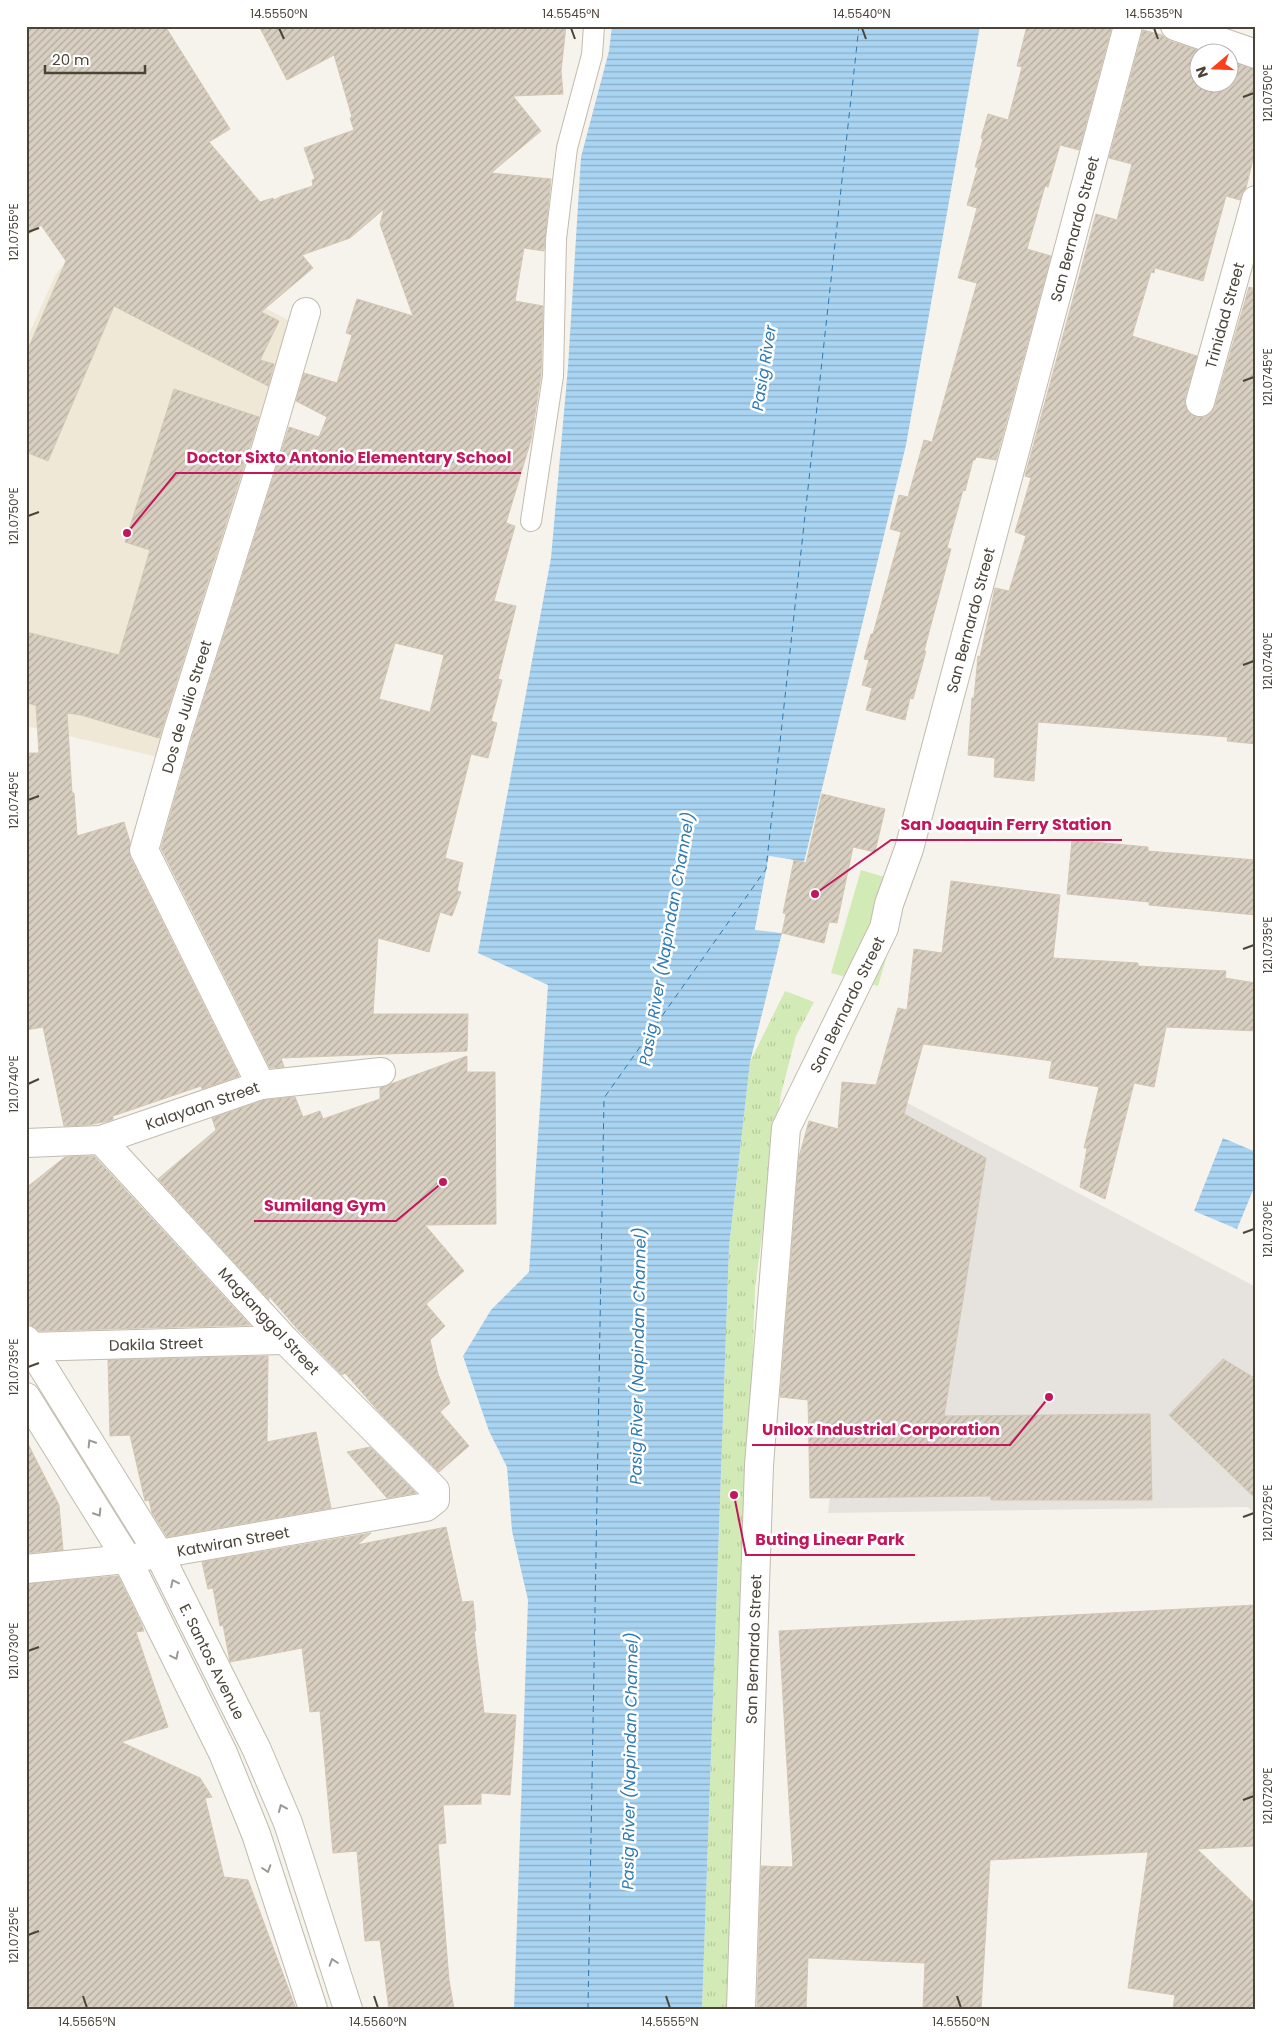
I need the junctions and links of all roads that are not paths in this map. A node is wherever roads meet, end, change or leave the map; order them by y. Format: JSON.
{"nodes":[{"id":1,"x":594,"y":26,"type":"edge"},
{"id":2,"x":1128,"y":26,"type":"edge"},
{"id":3,"x":1175,"y":26,"type":"edge"},
{"id":4,"x":1256,"y":54,"type":"edge"},
{"id":5,"x":1256,"y":200,"type":"edge"},
{"id":6,"x":306,"y":312,"type":"dead end"},
{"id":7,"x":1200,"y":402,"type":"dead end"},
{"id":8,"x":531,"y":521,"type":"dead end"},
{"id":9,"x":381,"y":1072,"type":"dead end"},
{"id":10,"x":261,"y":1085,"type":"junction"},
{"id":11,"x":100,"y":1140,"type":"junction"},
{"id":12,"x":26,"y":1143,"type":"edge"},
{"id":13,"x":286,"y":1340,"type":"junction"},
{"id":14,"x":28,"y":1345,"type":"edge"},
{"id":15,"x":26,"y":1397,"type":"edge"},
{"id":16,"x":435,"y":1500,"type":"joint"},
{"id":17,"x":159,"y":1554,"type":"junction"},
{"id":18,"x":127,"y":1559,"type":"junction"},
{"id":19,"x":26,"y":1569,"type":"edge"},
{"id":20,"x":313,"y":2009,"type":"edge"},
{"id":21,"x":348,"y":2009,"type":"edge"},
{"id":22,"x":741,"y":2009,"type":"edge"}],
"edges":[{"from":1,"to":8,"type":"street"},
{"from":2,"to":22,"type":"street","name":"San Bernardo Street"},
{"from":3,"to":4,"type":"street"},
{"from":5,"to":7,"type":"street","name":"Trinidad Street"},
{"from":6,"to":10,"type":"street","name":"Dos de Julio Street"},
{"from":9,"to":10,"type":"street","name":"Kalayaan Street"},
{"from":10,"to":11,"type":"street","name":"Kalayaan Street"},
{"from":11,"to":12,"type":"street","name":"Kalayaan Street"},
{"from":11,"to":13,"type":"street","name":"Magtanggol Street"},
{"from":13,"to":14,"type":"street","name":"Dakila Street"},
{"from":13,"to":16,"type":"street","name":"Magtanggol Street"},
{"from":17,"to":14,"type":"street","name":"E. Santos Avenue","one_way":true},
{"from":15,"to":18,"type":"street","name":"E. Santos Avenue","one_way":true},
{"from":16,"to":17,"type":"street","name":"Katwiran Street"},
{"from":17,"to":18,"type":"street","name":"Katwiran Street"},
{"from":21,"to":17,"type":"street","name":"E. Santos Avenue","one_way":true},
{"from":18,"to":19,"type":"street","name":"Katwiran Street"},
{"from":18,"to":20,"type":"street","name":"E. Santos Avenue","one_way":true}]}
